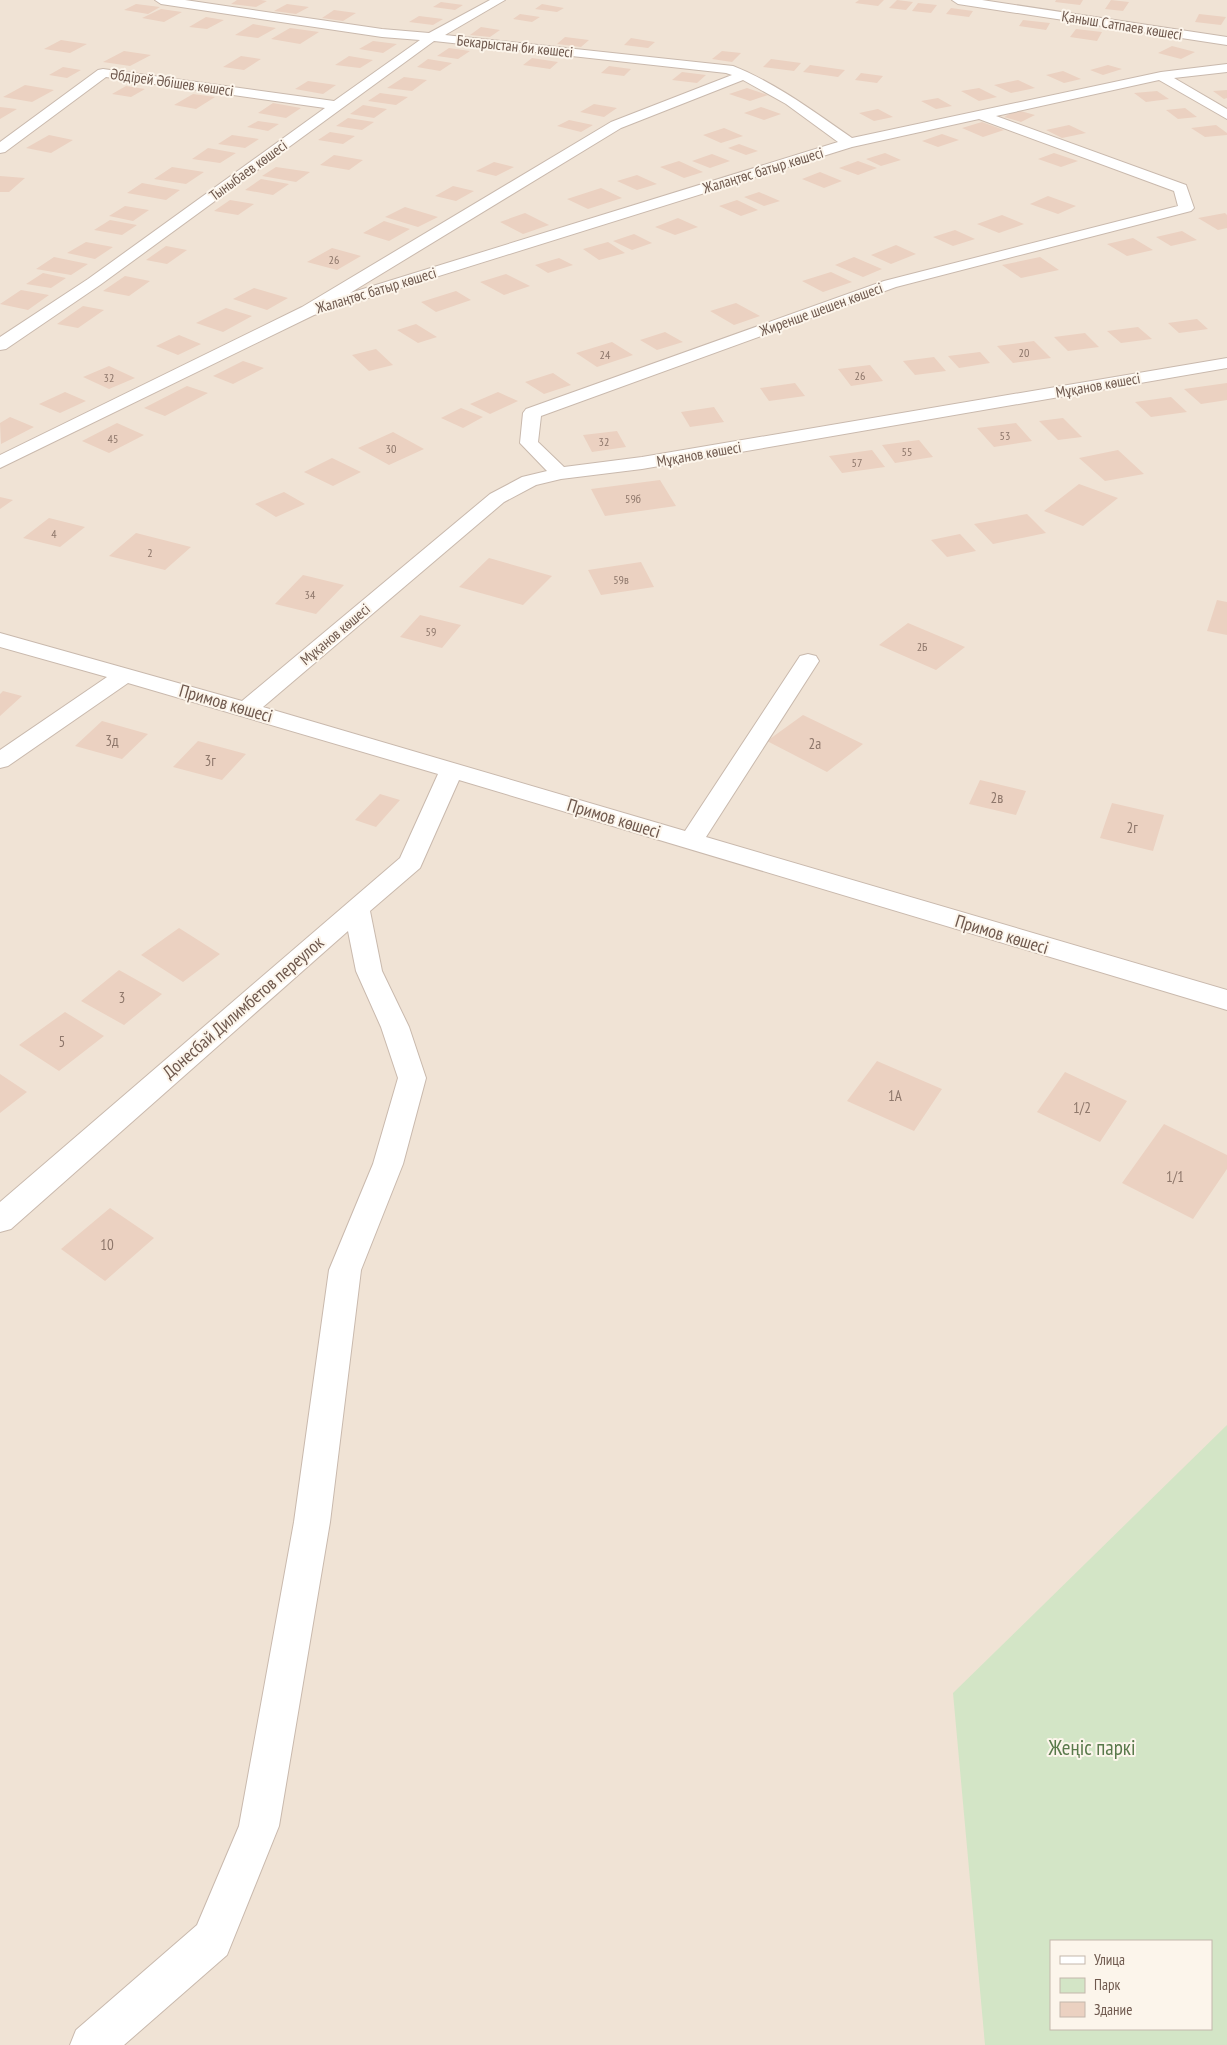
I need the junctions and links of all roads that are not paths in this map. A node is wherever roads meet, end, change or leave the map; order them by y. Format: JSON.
{"nodes":[{"id":1,"x":161,"y":0,"type":"edge"},
{"id":2,"x":499,"y":0,"type":"edge"},
{"id":3,"x":958,"y":0,"type":"edge"},
{"id":4,"x":432,"y":38,"type":"junction"},
{"id":5,"x":1227,"y":41,"type":"edge"},
{"id":6,"x":1227,"y":68,"type":"edge"},
{"id":7,"x":744,"y":75,"type":"junction"},
{"id":8,"x":1161,"y":76,"type":"junction"},
{"id":9,"x":338,"y":106,"type":"junction"},
{"id":10,"x":981,"y":115,"type":"junction"},
{"id":11,"x":1227,"y":115,"type":"edge"},
{"id":12,"x":849,"y":143,"type":"junction"},
{"id":13,"x":0,"y":149,"type":"edge"},
{"id":14,"x":308,"y":311,"type":"junction"},
{"id":15,"x":0,"y":345,"type":"edge"},
{"id":16,"x":1227,"y":363,"type":"edge"},
{"id":17,"x":0,"y":462,"type":"edge"},
{"id":18,"x":560,"y":473,"type":"junction"},
{"id":19,"x":0,"y":640,"type":"edge"},
{"id":20,"x":808,"y":661,"type":"dead end"},
{"id":21,"x":124,"y":675,"type":"junction"},
{"id":22,"x":246,"y":709,"type":"junction"},
{"id":23,"x":0,"y":761,"type":"edge"},
{"id":24,"x":452,"y":770,"type":"junction"},
{"id":25,"x":691,"y":841,"type":"junction"},
{"id":26,"x":357,"y":908,"type":"junction"},
{"id":27,"x":1227,"y":1000,"type":"edge"},
{"id":28,"x":0,"y":1220,"type":"edge"},
{"id":29,"x":91,"y":2045,"type":"edge"}],
"edges":[{"from":1,"to":4,"type":"street","name":"Бекарыстан би көшесі"},
{"from":2,"to":4,"type":"street","name":"Тыныбаев көшесі"},
{"from":3,"to":5,"type":"street","name":"Қаныш Сатпаев көшесі"},
{"from":4,"to":7,"type":"street","name":"Бекарыстан би көшесі"},
{"from":4,"to":9,"type":"street","name":"Тыныбаев көшесі"},
{"from":6,"to":8,"type":"street","name":"Жалаңтөс батыр көшесі"},
{"from":7,"to":12,"type":"street","name":"Бекарыстан би көшесі"},
{"from":7,"to":14,"type":"street","name":"Жалаңтөс батыр көшесі"},
{"from":8,"to":10,"type":"street","name":"Жалаңтөс батыр көшесі"},
{"from":8,"to":11,"type":"street"},
{"from":9,"to":13,"type":"street","name":"Әбдірей Әбішев көшесі"},
{"from":9,"to":15,"type":"street","name":"Тыныбаев көшесі"},
{"from":10,"to":12,"type":"street","name":"Жалаңтөс батыр көшесі"},
{"from":10,"to":18,"type":"street","name":"Жиренше шешен көшесі"},
{"from":12,"to":14,"type":"street","name":"Жалаңтөс батыр көшесі"},
{"from":14,"to":17,"type":"street","name":"Жалаңтөс батыр көшесі"},
{"from":16,"to":18,"type":"street","name":"Мұқанов көшесі"},
{"from":18,"to":22,"type":"street","name":"Мұқанов көшесі"},
{"from":19,"to":21,"type":"street","name":"Примов көшесі"},
{"from":20,"to":25,"type":"street"},
{"from":21,"to":22,"type":"street","name":"Примов көшесі"},
{"from":21,"to":23,"type":"street"},
{"from":22,"to":24,"type":"street","name":"Примов көшесі"},
{"from":24,"to":25,"type":"street","name":"Примов көшесі"},
{"from":24,"to":26,"type":"street","name":"Донесбай Дилимбетов переулок"},
{"from":25,"to":27,"type":"street","name":"Примов көшесі"},
{"from":26,"to":28,"type":"street","name":"Донесбай Дилимбетов переулок"},
{"from":26,"to":29,"type":"street"}]}
